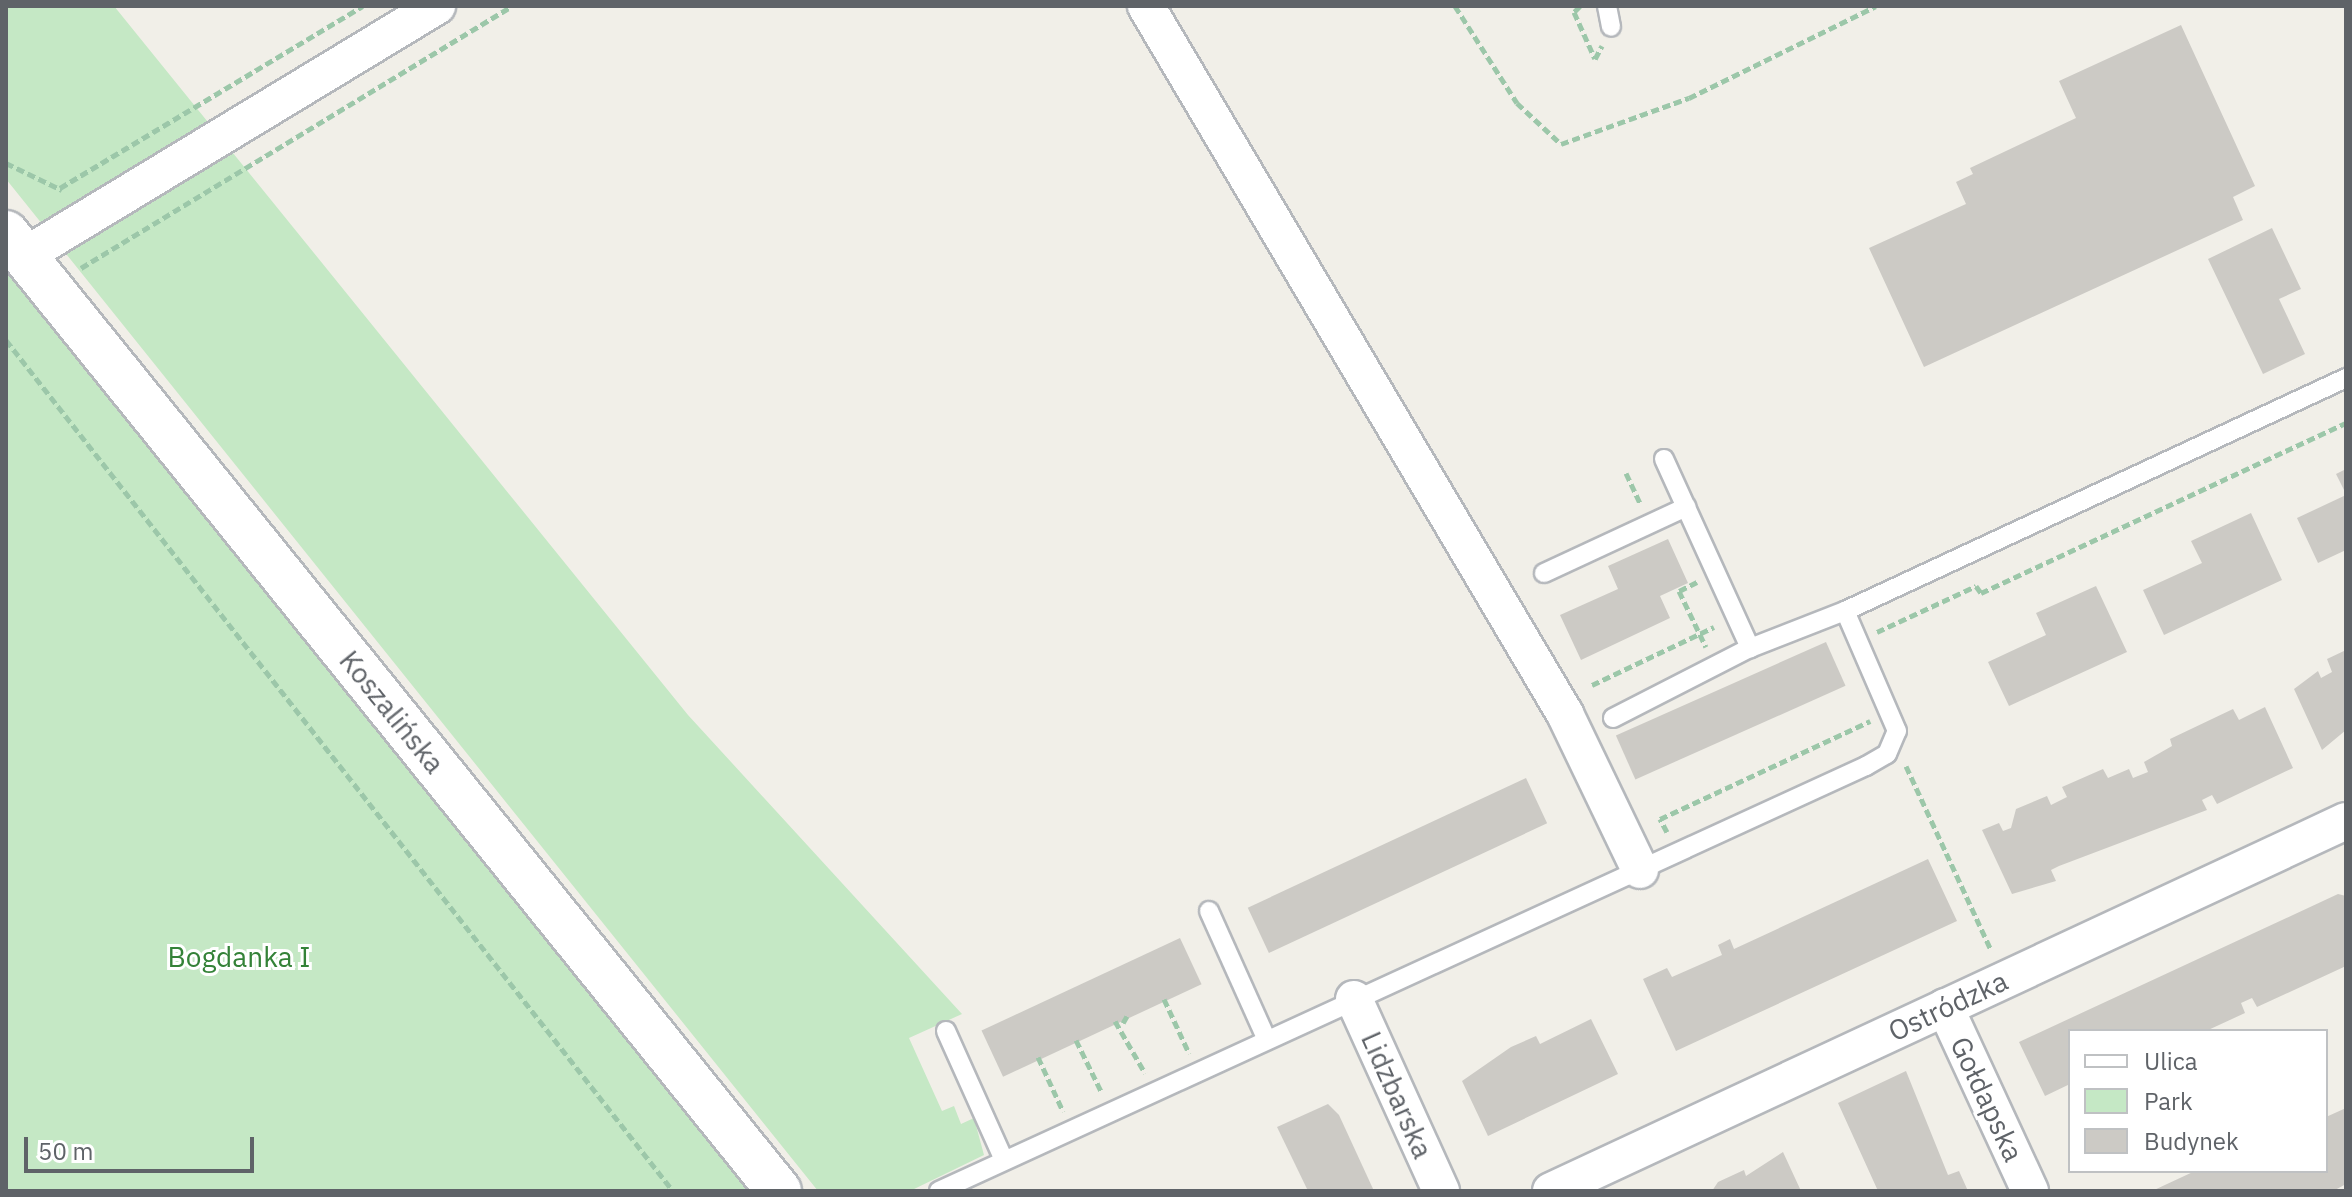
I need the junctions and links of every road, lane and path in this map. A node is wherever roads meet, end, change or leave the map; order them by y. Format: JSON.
{"nodes":[{"id":1,"x":363,"y":6,"type":"edge"},
{"id":2,"x":437,"y":6,"type":"edge"},
{"id":3,"x":512,"y":6,"type":"edge"},
{"id":4,"x":1146,"y":6,"type":"edge"},
{"id":5,"x":1455,"y":6,"type":"edge"},
{"id":6,"x":1607,"y":6,"type":"edge"},
{"id":7,"x":1876,"y":6,"type":"edge"},
{"id":8,"x":1611,"y":27,"type":"dead end"},
{"id":9,"x":6,"y":163,"type":"edge"},
{"id":10,"x":27,"y":259,"type":"edge"},
{"id":11,"x":6,"y":340,"type":"edge"},
{"id":12,"x":2346,"y":378,"type":"edge"},
{"id":13,"x":2346,"y":423,"type":"edge"},
{"id":14,"x":1664,"y":459,"type":"dead end"},
{"id":15,"x":1626,"y":473,"type":"dead end"},
{"id":16,"x":1686,"y":507,"type":"junction"},
{"id":17,"x":1650,"y":524,"type":"junction"},
{"id":18,"x":1544,"y":573,"type":"dead end"},
{"id":19,"x":1716,"y":573,"type":"junction"},
{"id":20,"x":1845,"y":611,"type":"junction"},
{"id":21,"x":1715,"y":627,"type":"dead end"},
{"id":22,"x":1700,"y":635,"type":"junction"},
{"id":23,"x":1858,"y":640,"type":"junction"},
{"id":24,"x":1750,"y":648,"type":"junction"},
{"id":25,"x":1716,"y":670,"type":"junction"},
{"id":26,"x":1592,"y":685,"type":"dead end"},
{"id":27,"x":1870,"y":709,"type":"dead end"},
{"id":28,"x":1613,"y":718,"type":"dead end"},
{"id":29,"x":1896,"y":743,"type":"junction"},
{"id":30,"x":2346,"y":821,"type":"edge"},
{"id":31,"x":1636,"y":863,"type":"junction"},
{"id":32,"x":1209,"y":911,"type":"dead end"},
{"id":33,"x":2005,"y":979,"type":"junction"},
{"id":34,"x":1164,"y":999,"type":"dead end"},
{"id":35,"x":1354,"y":999,"type":"junction"},
{"id":36,"x":1945,"y":1007,"type":"junction"},
{"id":37,"x":1127,"y":1016,"type":"dead end"},
{"id":38,"x":1115,"y":1021,"type":"dead end"},
{"id":39,"x":1123,"y":1023,"type":"junction"},
{"id":40,"x":946,"y":1031,"type":"dead end"},
{"id":41,"x":1076,"y":1040,"type":"dead end"},
{"id":42,"x":1267,"y":1040,"type":"junction"},
{"id":43,"x":1189,"y":1053,"type":"dead end"},
{"id":44,"x":1038,"y":1057,"type":"dead end"},
{"id":45,"x":1145,"y":1073,"type":"dead end"},
{"id":46,"x":1102,"y":1093,"type":"dead end"},
{"id":47,"x":1063,"y":1111,"type":"dead end"},
{"id":48,"x":1004,"y":1160,"type":"junction"},
{"id":49,"x":673,"y":1191,"type":"edge"},
{"id":50,"x":779,"y":1191,"type":"edge"},
{"id":51,"x":939,"y":1191,"type":"edge"},
{"id":52,"x":1441,"y":1191,"type":"edge"},
{"id":53,"x":1551,"y":1191,"type":"edge"},
{"id":54,"x":2030,"y":1191,"type":"edge"}],
"edges":[{"from":1,"to":9,"type":"path"},
{"from":2,"to":10,"type":"street"},
{"from":3,"to":10,"type":"path"},
{"from":4,"to":31,"type":"street"},
{"from":5,"to":7,"type":"path"},
{"from":6,"to":8,"type":"lane"},
{"from":10,"to":50,"type":"street","name":"Koszalińska"},
{"from":11,"to":49,"type":"path"},
{"from":12,"to":20,"type":"lane"},
{"from":13,"to":23,"type":"path"},
{"from":14,"to":16,"type":"lane"},
{"from":15,"to":17,"type":"path"},
{"from":16,"to":17,"type":"lane"},
{"from":16,"to":19,"type":"lane"},
{"from":17,"to":18,"type":"lane"},
{"from":19,"to":22,"type":"path"},
{"from":19,"to":24,"type":"lane"},
{"from":20,"to":23,"type":"lane"},
{"from":20,"to":24,"type":"lane"},
{"from":21,"to":22,"type":"path"},
{"from":22,"to":25,"type":"path"},
{"from":22,"to":26,"type":"path"},
{"from":23,"to":29,"type":"lane"},
{"from":24,"to":25,"type":"lane"},
{"from":25,"to":28,"type":"lane"},
{"from":27,"to":31,"type":"path"},
{"from":29,"to":31,"type":"lane"},
{"from":29,"to":33,"type":"path"},
{"from":30,"to":33,"type":"street","name":"Ostródzka"},
{"from":31,"to":35,"type":"lane"},
{"from":32,"to":42,"type":"lane"},
{"from":33,"to":36,"type":"street","name":"Ostródzka"},
{"from":34,"to":43,"type":"path"},
{"from":35,"to":42,"type":"lane"},
{"from":35,"to":52,"type":"street","name":"Lidzbarska"},
{"from":36,"to":53,"type":"street","name":"Ostródzka"},
{"from":36,"to":54,"type":"street","name":"Gołdapska"},
{"from":37,"to":39,"type":"path"},
{"from":38,"to":39,"type":"path"},
{"from":39,"to":45,"type":"path"},
{"from":40,"to":48,"type":"lane"},
{"from":41,"to":46,"type":"path"},
{"from":42,"to":48,"type":"lane"},
{"from":44,"to":47,"type":"path"},
{"from":48,"to":51,"type":"lane"}]}
